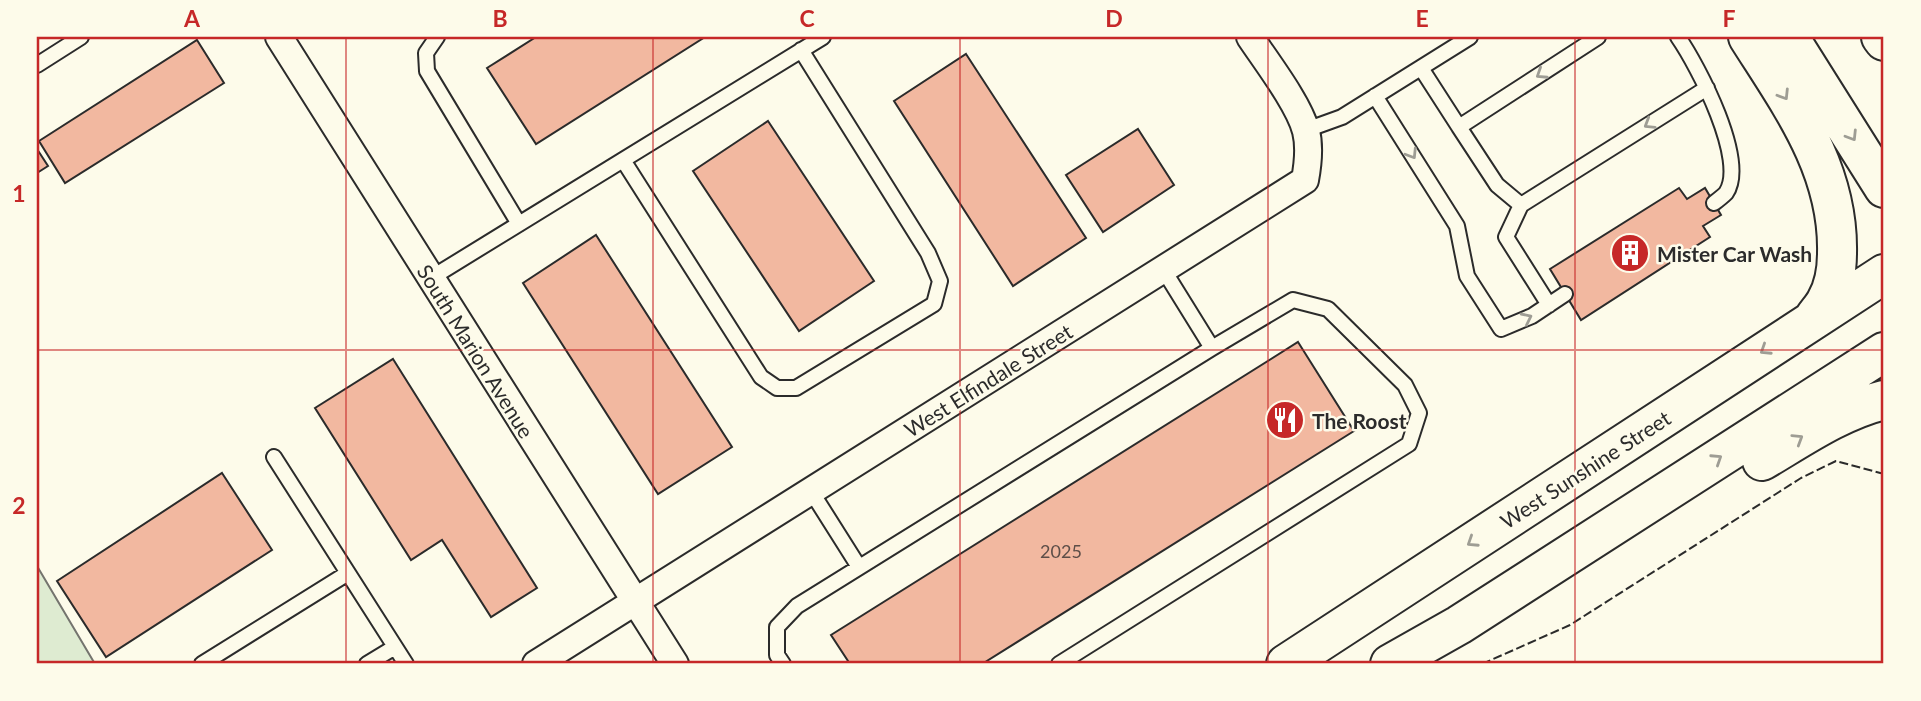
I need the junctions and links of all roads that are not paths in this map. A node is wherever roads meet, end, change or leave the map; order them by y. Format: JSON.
{"nodes":[{"id":1,"x":81,"y":37,"type":"edge"},
{"id":2,"x":279,"y":37,"type":"edge"},
{"id":3,"x":437,"y":37,"type":"edge"},
{"id":4,"x":823,"y":37,"type":"edge"},
{"id":5,"x":1250,"y":37,"type":"edge"},
{"id":6,"x":1470,"y":37,"type":"edge"},
{"id":7,"x":1598,"y":37,"type":"edge"},
{"id":8,"x":1678,"y":37,"type":"edge"},
{"id":9,"x":1748,"y":37,"type":"edge"},
{"id":10,"x":1789,"y":37,"type":"edge"},
{"id":11,"x":1881,"y":37,"type":"edge"},
{"id":12,"x":1884,"y":41,"type":"edge"},
{"id":13,"x":801,"y":50,"type":"junction"},
{"id":14,"x":37,"y":65,"type":"edge"},
{"id":15,"x":1421,"y":68,"type":"junction"},
{"id":16,"x":1707,"y":88,"type":"junction"},
{"id":17,"x":1376,"y":96,"type":"junction"},
{"id":18,"x":1459,"y":127,"type":"junction"},
{"id":19,"x":1306,"y":130,"type":"junction"},
{"id":20,"x":623,"y":160,"type":"junction"},
{"id":21,"x":1884,"y":188,"type":"edge"},
{"id":22,"x":1714,"y":204,"type":"dead end"},
{"id":23,"x":1521,"y":205,"type":"junction"},
{"id":24,"x":519,"y":224,"type":"junction"},
{"id":25,"x":1163,"y":269,"type":"junction"},
{"id":26,"x":1884,"y":274,"type":"edge"},
{"id":27,"x":431,"y":278,"type":"junction"},
{"id":28,"x":1565,"y":294,"type":"dead end"},
{"id":29,"x":1549,"y":305,"type":"junction"},
{"id":30,"x":1814,"y":318,"type":"junction"},
{"id":31,"x":1212,"y":348,"type":"junction"},
{"id":32,"x":1884,"y":352,"type":"edge"},
{"id":33,"x":1884,"y":400,"type":"edge"},
{"id":34,"x":274,"y":457,"type":"dead end"},
{"id":35,"x":811,"y":491,"type":"junction"},
{"id":36,"x":859,"y":567,"type":"junction"},
{"id":37,"x":348,"y":573,"type":"junction"},
{"id":38,"x":635,"y":602,"type":"junction"},
{"id":39,"x":1459,"y":625,"type":"junction"},
{"id":40,"x":395,"y":647,"type":"junction"},
{"id":41,"x":202,"y":664,"type":"edge"},
{"id":42,"x":367,"y":664,"type":"edge"},
{"id":43,"x":406,"y":664,"type":"edge"},
{"id":44,"x":536,"y":664,"type":"edge"},
{"id":45,"x":675,"y":664,"type":"edge"},
{"id":46,"x":783,"y":664,"type":"edge"},
{"id":47,"x":1059,"y":664,"type":"edge"},
{"id":48,"x":1286,"y":664,"type":"edge"},
{"id":49,"x":1390,"y":664,"type":"edge"}],
"edges":[{"from":1,"to":14,"type":"lane"},
{"from":2,"to":27,"type":"street","name":"South Marion Avenue"},
{"from":3,"to":24,"type":"lane"},
{"from":4,"to":13,"type":"lane"},
{"from":5,"to":19,"type":"street","name":"West Elfindale Street"},
{"from":6,"to":15,"type":"lane"},
{"from":7,"to":18,"type":"lane","one_way":true},
{"from":8,"to":16,"type":"lane"},
{"from":9,"to":30,"type":"main road","one_way":true},
{"from":10,"to":21,"type":"main road","one_way":true},
{"from":11,"to":12,"type":"main road"},
{"from":13,"to":20,"type":"lane"},
{"from":13,"to":20,"type":"lane"},
{"from":15,"to":17,"type":"lane"},
{"from":15,"to":18,"type":"lane"},
{"from":16,"to":22,"type":"lane"},
{"from":16,"to":23,"type":"lane","one_way":true},
{"from":17,"to":19,"type":"lane"},
{"from":17,"to":29,"type":"lane","one_way":true},
{"from":18,"to":23,"type":"lane"},
{"from":19,"to":25,"type":"street","name":"West Elfindale Street"},
{"from":20,"to":24,"type":"lane"},
{"from":23,"to":29,"type":"lane"},
{"from":24,"to":27,"type":"lane"},
{"from":25,"to":31,"type":"lane"},
{"from":25,"to":35,"type":"street","name":"West Elfindale Street"},
{"from":26,"to":30,"type":"main road","name":"West Sunshine Street"},
{"from":27,"to":38,"type":"street","name":"South Marion Avenue"},
{"from":28,"to":29,"type":"lane"},
{"from":30,"to":48,"type":"main road","name":"West Sunshine Street","one_way":true},
{"from":31,"to":36,"type":"lane"},
{"from":31,"to":47,"type":"lane"},
{"from":39,"to":32,"type":"main road","one_way":true},
{"from":39,"to":33,"type":"main road","one_way":true},
{"from":34,"to":37,"type":"lane"},
{"from":35,"to":36,"type":"lane"},
{"from":35,"to":38,"type":"street","name":"West Elfindale Street"},
{"from":36,"to":46,"type":"lane"},
{"from":37,"to":40,"type":"lane"},
{"from":37,"to":41,"type":"lane"},
{"from":38,"to":44,"type":"street","name":"West Elfindale Street"},
{"from":38,"to":45,"type":"street","name":"South Marion Avenue"},
{"from":39,"to":49,"type":"main road"},
{"from":40,"to":42,"type":"lane"},
{"from":40,"to":43,"type":"lane"}]}
